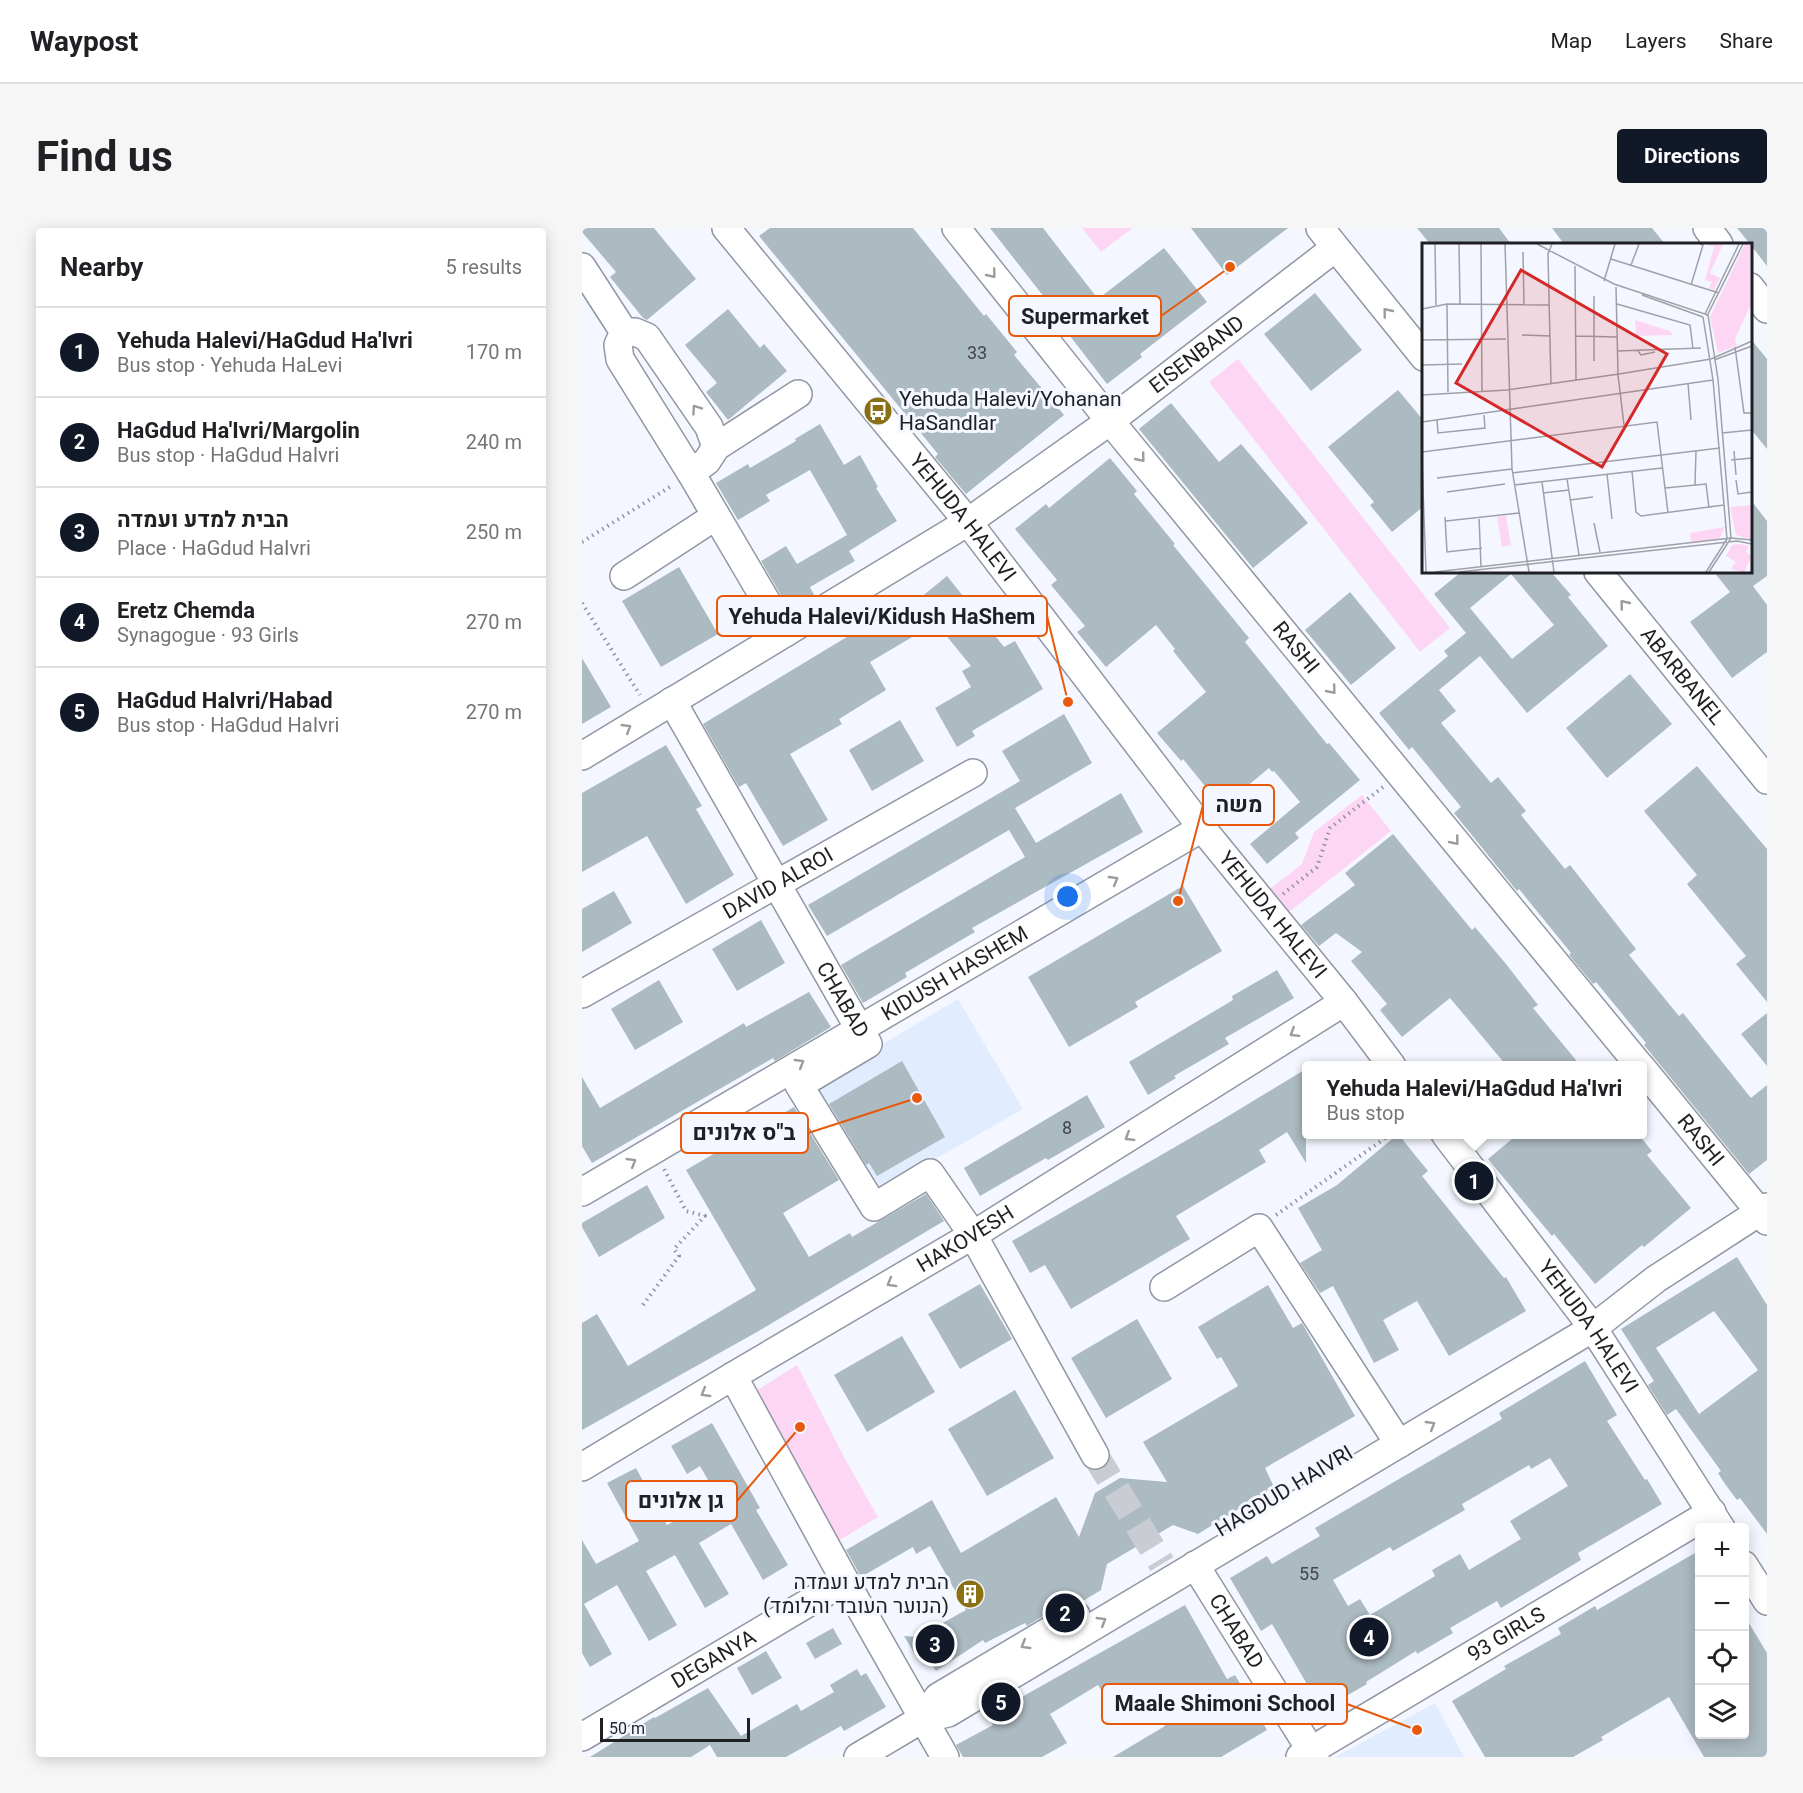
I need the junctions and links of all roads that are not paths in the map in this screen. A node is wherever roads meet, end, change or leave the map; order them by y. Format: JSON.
{"nodes":[{"id":1,"x":726,"y":228,"type":"edge"},
{"id":2,"x":956,"y":228,"type":"edge"},
{"id":3,"x":1707,"y":228,"type":"edge"},
{"id":4,"x":1328,"y":238,"type":"edge"},
{"id":5,"x":1718,"y":243,"type":"edge"},
{"id":6,"x":582,"y":267,"type":"edge"},
{"id":7,"x":1752,"y":290,"type":"edge"},
{"id":8,"x":1767,"y":309,"type":"edge"},
{"id":9,"x":624,"y":332,"type":"junction"},
{"id":10,"x":1422,"y":355,"type":"edge"},
{"id":11,"x":798,"y":394,"type":"dead end"},
{"id":12,"x":1110,"y":421,"type":"junction"},
{"id":13,"x":716,"y":447,"type":"junction"},
{"id":14,"x":691,"y":473,"type":"junction"},
{"id":15,"x":716,"y":516,"type":"junction"},
{"id":16,"x":968,"y":522,"type":"junction"},
{"id":17,"x":1599,"y":573,"type":"edge"},
{"id":18,"x":624,"y":576,"type":"dead end"},
{"id":19,"x":785,"y":633,"type":"junction"},
{"id":20,"x":662,"y":707,"type":"junction"},
{"id":21,"x":582,"y":756,"type":"edge"},
{"id":22,"x":973,"y":773,"type":"dead end"},
{"id":23,"x":1767,"y":780,"type":"edge"},
{"id":24,"x":1202,"y":828,"type":"junction"},
{"id":25,"x":777,"y":884,"type":"junction"},
{"id":26,"x":582,"y":994,"type":"edge"},
{"id":27,"x":1344,"y":1002,"type":"junction"},
{"id":28,"x":860,"y":1028,"type":"junction"},
{"id":29,"x":1389,"y":1061,"type":"edge"},
{"id":30,"x":1636,"y":1061,"type":"edge"},
{"id":31,"x":1647,"y":1074,"type":"edge"},
{"id":32,"x":1449,"y":1139,"type":"edge"},
{"id":33,"x":582,"y":1192,"type":"edge"},
{"id":34,"x":1765,"y":1213,"type":"edge"},
{"id":35,"x":973,"y":1235,"type":"junction"},
{"id":36,"x":1164,"y":1287,"type":"dead end"},
{"id":37,"x":1587,"y":1321,"type":"junction"},
{"id":38,"x":733,"y":1376,"type":"junction"},
{"id":39,"x":1394,"y":1436,"type":"junction"},
{"id":40,"x":1095,"y":1455,"type":"tunnel mouth"},
{"id":41,"x":582,"y":1467,"type":"edge"},
{"id":42,"x":1717,"y":1520,"type":"edge"},
{"id":43,"x":1195,"y":1565,"type":"junction"},
{"id":44,"x":1749,"y":1573,"type":"edge"},
{"id":45,"x":845,"y":1581,"type":"junction"},
{"id":46,"x":1767,"y":1601,"type":"edge"},
{"id":47,"x":922,"y":1719,"type":"junction"},
{"id":48,"x":582,"y":1737,"type":"edge"},
{"id":49,"x":1309,"y":1755,"type":"edge"},
{"id":50,"x":858,"y":1757,"type":"edge"},
{"id":51,"x":945,"y":1757,"type":"edge"}],
"edges":[{"from":1,"to":16,"type":"street","name":"YEHUDA HALEVI"},
{"from":2,"to":12,"type":"street","name":"RASHI","one_way":true},
{"from":3,"to":5,"type":"street"},
{"from":10,"to":4,"type":"street","one_way":true},
{"from":4,"to":12,"type":"street","name":"EISENBAND"},
{"from":6,"to":9,"type":"street"},
{"from":7,"to":8,"type":"street"},
{"from":13,"to":9,"type":"street","one_way":true},
{"from":9,"to":14,"type":"street"},
{"from":11,"to":13,"type":"street"},
{"from":12,"to":16,"type":"street","name":"EISENBAND"},
{"from":12,"to":30,"type":"street","name":"RASHI","one_way":true},
{"from":13,"to":14,"type":"street"},
{"from":14,"to":15,"type":"street"},
{"from":15,"to":18,"type":"street"},
{"from":15,"to":19,"type":"street"},
{"from":16,"to":19,"type":"street","name":"EISENBAND"},
{"from":16,"to":24,"type":"street","name":"YEHUDA HALEVI"},
{"from":23,"to":17,"type":"street","name":"ABARBANEL","one_way":true},
{"from":19,"to":20,"type":"street","name":"EISENBAND"},
{"from":21,"to":20,"type":"street","name":"EISENBAND","one_way":true},
{"from":20,"to":25,"type":"street","name":"CHABAD"},
{"from":22,"to":25,"type":"street","name":"DAVID ALROI"},
{"from":24,"to":27,"type":"street","name":"YEHUDA HALEVI"},
{"from":28,"to":24,"type":"street","name":"KIDUSH HASHEM","one_way":true},
{"from":25,"to":26,"type":"street","name":"DAVID ALROI"},
{"from":25,"to":28,"type":"street","name":"CHABAD"},
{"from":27,"to":29,"type":"street","name":"YEHUDA HALEVI"},
{"from":27,"to":35,"type":"street","name":"HAKOVESH","one_way":true},
{"from":33,"to":28,"type":"street","name":"KIDUSH HASHEM","one_way":true},
{"from":28,"to":35,"type":"street","name":"CHABAD"},
{"from":31,"to":34,"type":"street","name":"RASHI"},
{"from":32,"to":37,"type":"street","name":"YEHUDA HALEVI"},
{"from":34,"to":37,"type":"street","name":"HAGDUD HAIVRI"},
{"from":35,"to":38,"type":"street","name":"HAKOVESH","one_way":true},
{"from":35,"to":40,"type":"street","name":"CHABAD"},
{"from":36,"to":39,"type":"street"},
{"from":37,"to":39,"type":"street","name":"HAGDUD HAIVRI"},
{"from":37,"to":42,"type":"street","name":"YEHUDA HALEVI"},
{"from":38,"to":41,"type":"street","name":"HAKOVESH","one_way":true},
{"from":38,"to":45,"type":"street"},
{"from":39,"to":43,"type":"street","name":"HAGDUD HAIVRI"},
{"from":39,"to":47,"type":"street","name":"HAGDUD HAIVRI","one_way":true},
{"from":42,"to":49,"type":"street","name":"93 GIRLS"},
{"from":47,"to":43,"type":"street","name":"HAGDUD HAIVRI","one_way":true},
{"from":43,"to":49,"type":"street","name":"CHABAD"},
{"from":44,"to":46,"type":"street"},
{"from":45,"to":47,"type":"street"},
{"from":45,"to":48,"type":"street","name":"DEGANYA"},
{"from":47,"to":50,"type":"street","name":"HAGDUD HAIVRI"},
{"from":47,"to":51,"type":"street"}]}
